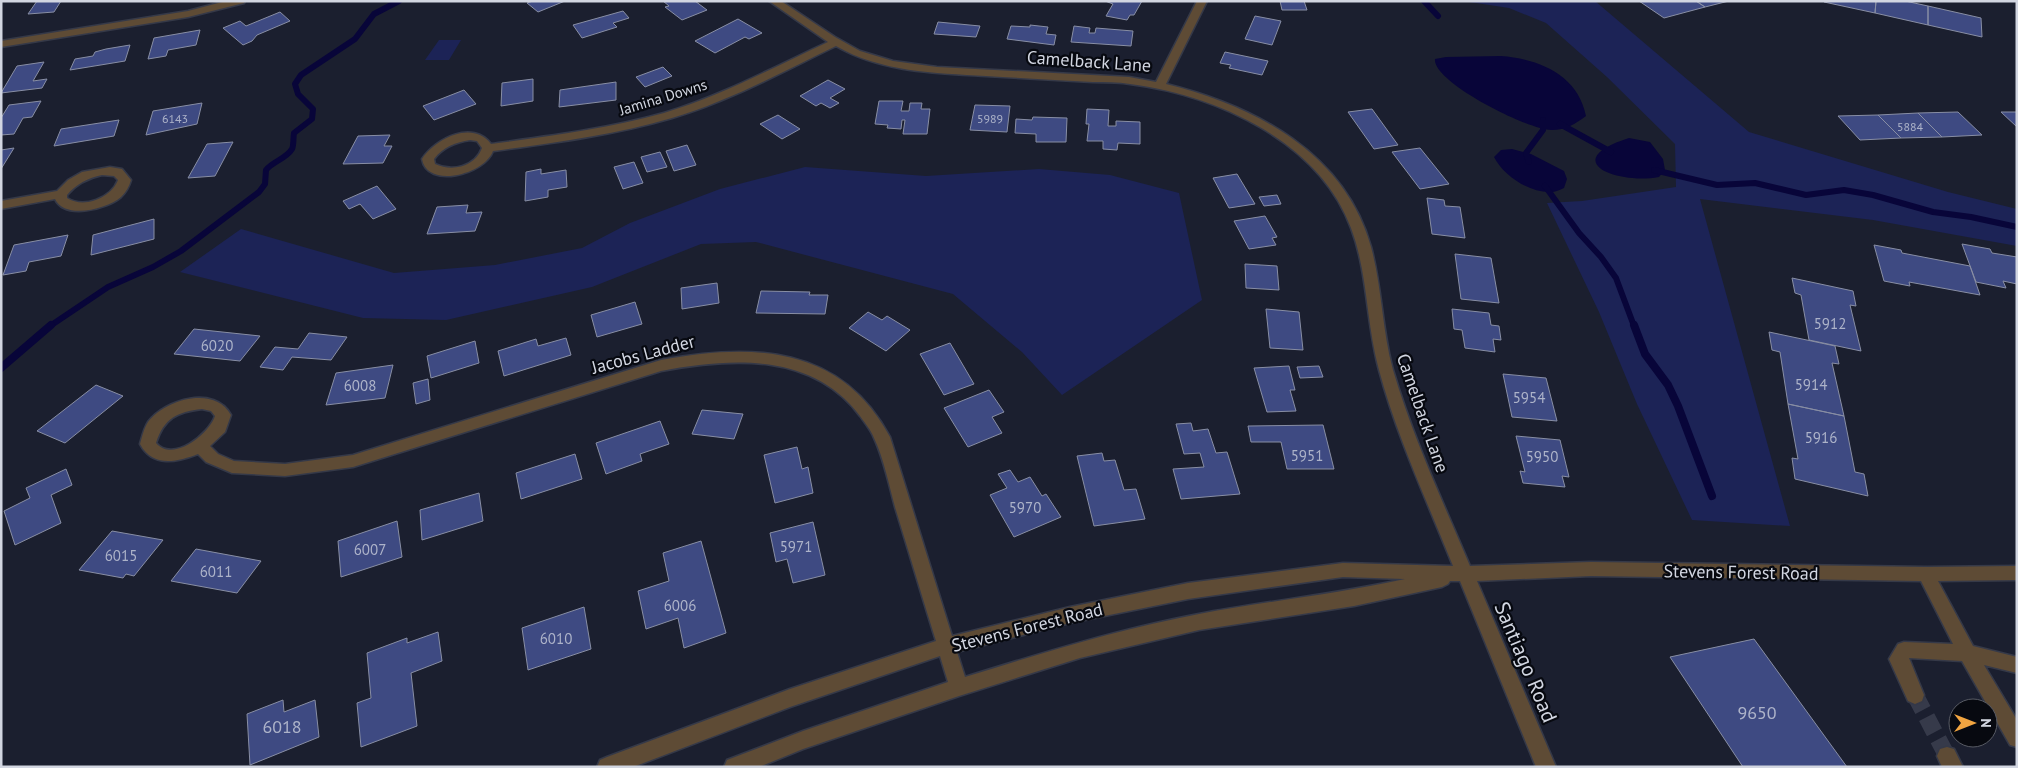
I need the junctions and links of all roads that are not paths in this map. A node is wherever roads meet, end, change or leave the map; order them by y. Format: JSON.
{"nodes":[{"id":1,"x":240,"y":1,"type":"edge"},
{"id":2,"x":774,"y":1,"type":"edge"},
{"id":3,"x":1202,"y":1,"type":"edge"},
{"id":4,"x":836,"y":42,"type":"junction"},
{"id":5,"x":1,"y":44,"type":"edge"},
{"id":6,"x":1160,"y":85,"type":"junction"},
{"id":7,"x":488,"y":148,"type":"junction"},
{"id":8,"x":62,"y":194,"type":"dead end"},
{"id":9,"x":1,"y":205,"type":"edge"},
{"id":10,"x":200,"y":446,"type":"junction"},
{"id":11,"x":2017,"y":573,"type":"edge"},
{"id":12,"x":1465,"y":574,"type":"junction"},
{"id":13,"x":1926,"y":574,"type":"junction"},
{"id":14,"x":947,"y":646,"type":"junction"},
{"id":15,"x":1967,"y":652,"type":"junction"},
{"id":16,"x":2017,"y":665,"type":"edge"},
{"id":17,"x":959,"y":687,"type":"junction"},
{"id":18,"x":1915,"y":695,"type":"tunnel mouth"},
{"id":19,"x":2017,"y":738,"type":"edge"},
{"id":20,"x":607,"y":767,"type":"edge"},
{"id":21,"x":734,"y":767,"type":"edge"},
{"id":22,"x":1546,"y":767,"type":"edge"}],
"edges":[{"from":1,"to":5,"type":"street"},
{"from":2,"to":4,"type":"street","name":"Camelback Lane"},
{"from":3,"to":6,"type":"street"},
{"from":4,"to":6,"type":"street","name":"Camelback Lane"},
{"from":4,"to":7,"type":"street","name":"Jamina Downs"},
{"from":6,"to":12,"type":"street","name":"Camelback Lane"},
{"from":7,"to":7,"type":"street"},
{"from":8,"to":9,"type":"street"},
{"from":10,"to":10,"type":"street"},
{"from":10,"to":14,"type":"street","name":"Jacobs Ladder"},
{"from":11,"to":13,"type":"street","name":"Stevens Forest Road"},
{"from":12,"to":13,"type":"street","name":"Stevens Forest Road"},
{"from":12,"to":14,"type":"street","name":"Stevens Forest Road"},
{"from":12,"to":17,"type":"street","name":"Stevens Forest Road"},
{"from":12,"to":22,"type":"street","name":"Santiago Road"},
{"from":13,"to":15,"type":"street"},
{"from":14,"to":17,"type":"street","name":"Jacobs Ladder"},
{"from":14,"to":20,"type":"street","name":"Stevens Forest Road"},
{"from":15,"to":16,"type":"street"},
{"from":15,"to":18,"type":"street"},
{"from":15,"to":19,"type":"street"},
{"from":17,"to":21,"type":"street","name":"Stevens Forest Road"}]}
